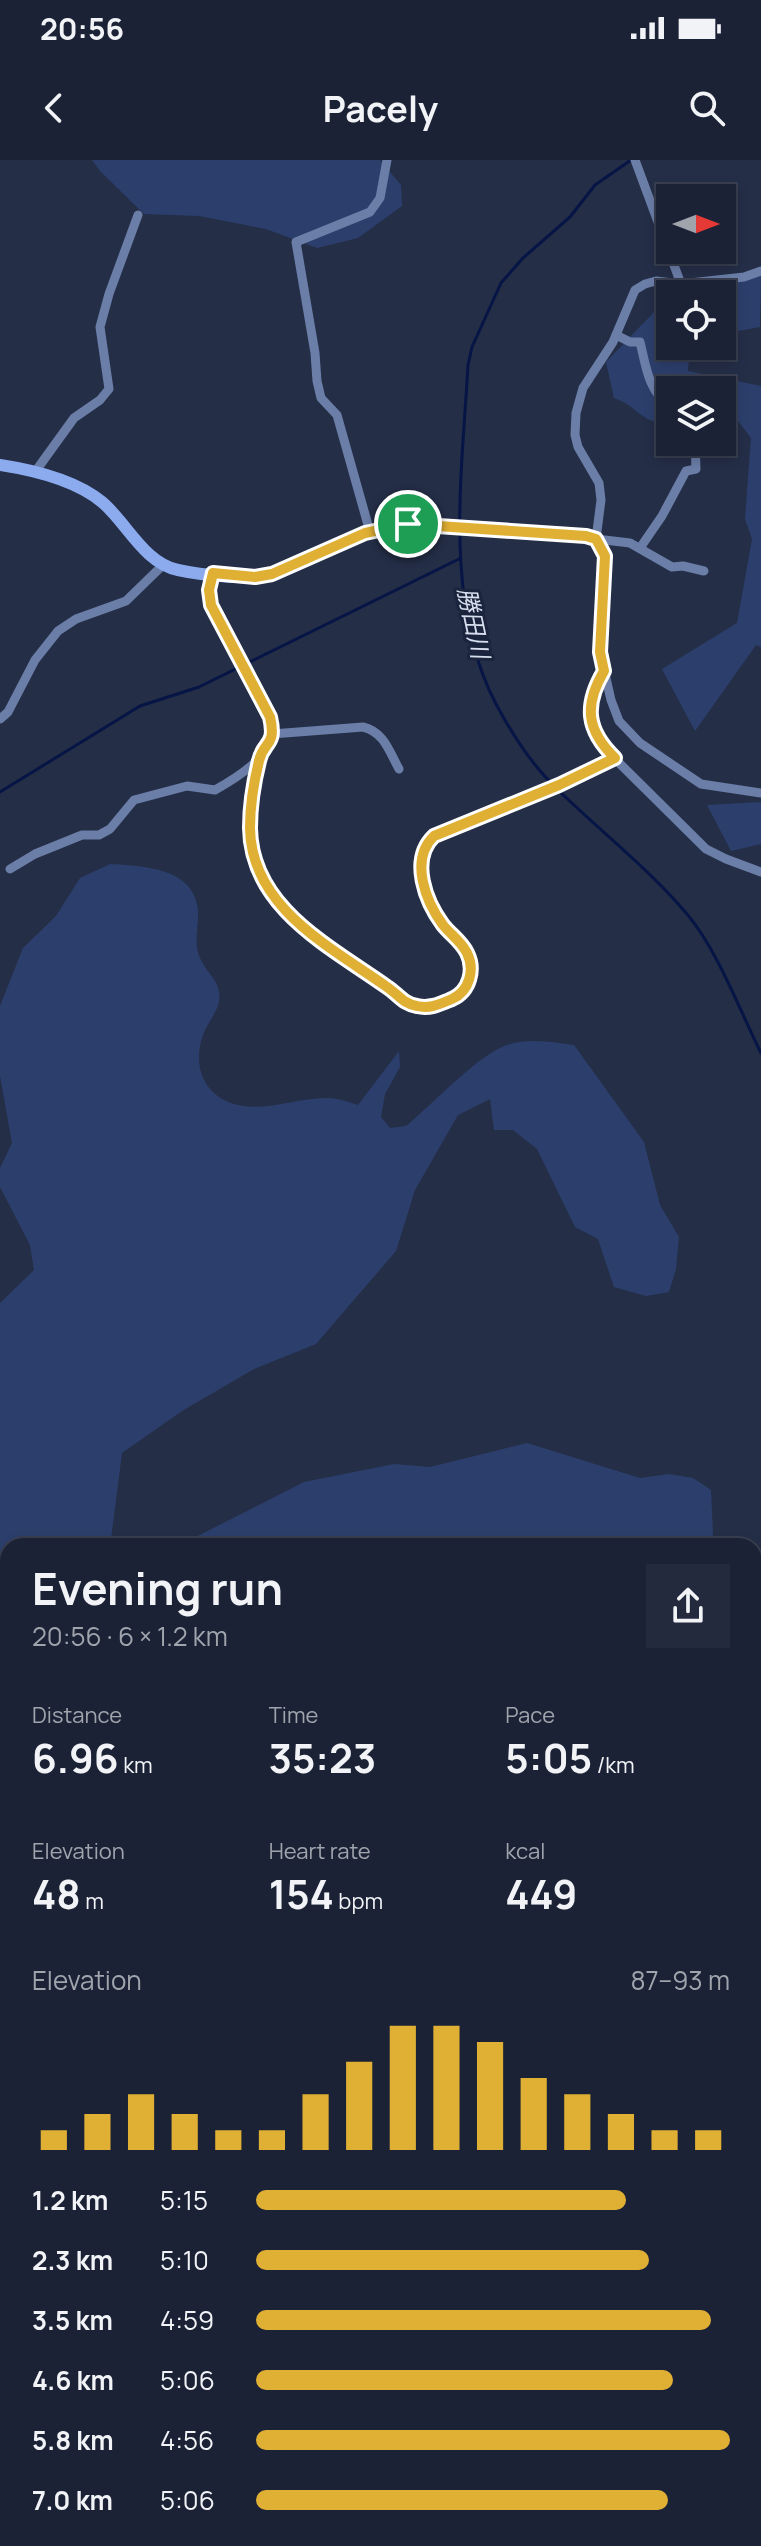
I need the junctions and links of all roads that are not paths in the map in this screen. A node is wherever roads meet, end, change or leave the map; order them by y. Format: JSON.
{"nodes":[{"id":1,"x":387,"y":160,"type":"edge"},
{"id":2,"x":635,"y":160,"type":"edge"},
{"id":3,"x":138,"y":215,"type":"dead end"},
{"id":4,"x":761,"y":271,"type":"edge"},
{"id":5,"x":680,"y":280,"type":"edge"},
{"id":6,"x":717,"y":280,"type":"edge"},
{"id":7,"x":656,"y":281,"type":"edge"},
{"id":8,"x":616,"y":335,"type":"junction"},
{"id":9,"x":656,"y":393,"type":"edge"},
{"id":10,"x":696,"y":456,"type":"edge"},
{"id":11,"x":0,"y":465,"type":"edge"},
{"id":12,"x":35,"y":472,"type":"junction"},
{"id":13,"x":435,"y":525,"type":"joint"},
{"id":14,"x":370,"y":532,"type":"junction"},
{"id":15,"x":596,"y":539,"type":"junction"},
{"id":16,"x":640,"y":548,"type":"junction"},
{"id":17,"x":164,"y":564,"type":"junction"},
{"id":18,"x":704,"y":571,"type":"dead end"},
{"id":19,"x":213,"y":573,"type":"junction"},
{"id":20,"x":604,"y":671,"type":"junction"},
{"id":21,"x":0,"y":719,"type":"edge"},
{"id":22,"x":272,"y":734,"type":"junction"},
{"id":23,"x":259,"y":757,"type":"junction"},
{"id":24,"x":615,"y":758,"type":"junction"},
{"id":25,"x":399,"y":769,"type":"dead end"},
{"id":26,"x":761,"y":793,"type":"edge"},
{"id":27,"x":10,"y":869,"type":"dead end"},
{"id":28,"x":761,"y":872,"type":"edge"}],
"edges":[{"from":1,"to":14,"type":"street"},
{"from":2,"to":5,"type":"street"},
{"from":3,"to":12,"type":"street"},
{"from":4,"to":6,"type":"street"},
{"from":7,"to":8,"type":"street"},
{"from":8,"to":9,"type":"street"},
{"from":8,"to":15,"type":"street"},
{"from":10,"to":16,"type":"street"},
{"from":11,"to":12,"type":"street"},
{"from":12,"to":17,"type":"street"},
{"from":13,"to":14,"type":"street"},
{"from":13,"to":15,"type":"street"},
{"from":14,"to":19,"type":"street"},
{"from":15,"to":16,"type":"street"},
{"from":15,"to":20,"type":"street"},
{"from":16,"to":18,"type":"street"},
{"from":17,"to":19,"type":"street"},
{"from":17,"to":21,"type":"street"},
{"from":19,"to":22,"type":"street"},
{"from":20,"to":24,"type":"street"},
{"from":20,"to":26,"type":"street"},
{"from":22,"to":23,"type":"street"},
{"from":22,"to":25,"type":"street"},
{"from":23,"to":24,"type":"street"},
{"from":23,"to":27,"type":"street"},
{"from":24,"to":28,"type":"street"}]}
